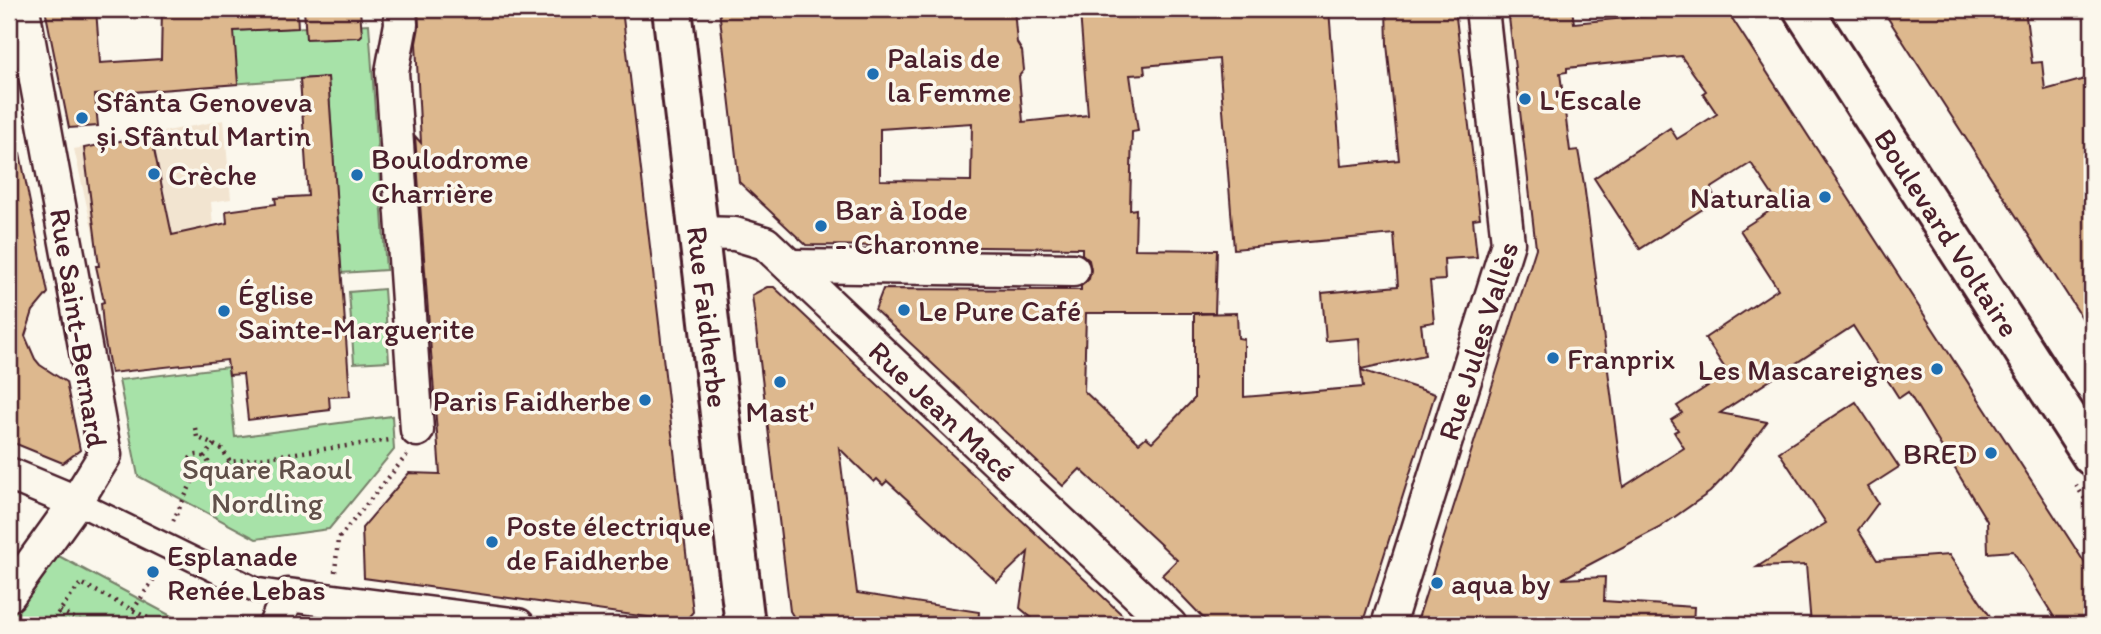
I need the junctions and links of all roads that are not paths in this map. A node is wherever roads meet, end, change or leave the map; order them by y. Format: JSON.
{"nodes":[{"id":1,"x":23,"y":9,"type":"edge"},
{"id":2,"x":400,"y":9,"type":"edge"},
{"id":3,"x":672,"y":9,"type":"edge"},
{"id":4,"x":1482,"y":9,"type":"edge"},
{"id":5,"x":1803,"y":9,"type":"edge"},
{"id":6,"x":698,"y":233,"type":"junction"},
{"id":7,"x":790,"y":266,"type":"junction"},
{"id":8,"x":1073,"y":271,"type":"dead end"},
{"id":9,"x":416,"y":434,"type":"road end"},
{"id":10,"x":2092,"y":456,"type":"edge"},
{"id":11,"x":9,"y":474,"type":"edge"},
{"id":12,"x":76,"y":502,"type":"junction"},
{"id":13,"x":288,"y":594,"type":"junction"},
{"id":14,"x":9,"y":595,"type":"edge"},
{"id":15,"x":275,"y":625,"type":"edge"},
{"id":16,"x":518,"y":625,"type":"edge"},
{"id":17,"x":745,"y":625,"type":"edge"},
{"id":18,"x":1170,"y":625,"type":"edge"},
{"id":19,"x":1388,"y":625,"type":"edge"}],
"edges":[{"from":1,"to":12,"type":"street","name":"Rue Saint-Bernard"},
{"from":2,"to":9,"type":"street"},
{"from":3,"to":6,"type":"street","name":"Rue Faidherbe"},
{"from":4,"to":19,"type":"street","name":"Rue Jules Vallès"},
{"from":5,"to":10,"type":"street","name":"Boulevard Voltaire"},
{"from":6,"to":7,"type":"street","name":"Rue Jean Macé"},
{"from":6,"to":17,"type":"street","name":"Rue Faidherbe"},
{"from":7,"to":8,"type":"street"},
{"from":7,"to":18,"type":"street","name":"Rue Jean Macé"},
{"from":11,"to":12,"type":"street"},
{"from":12,"to":13,"type":"street"},
{"from":12,"to":14,"type":"street","name":"Rue Saint-Bernard"},
{"from":13,"to":15,"type":"street"},
{"from":13,"to":16,"type":"street"}]}
